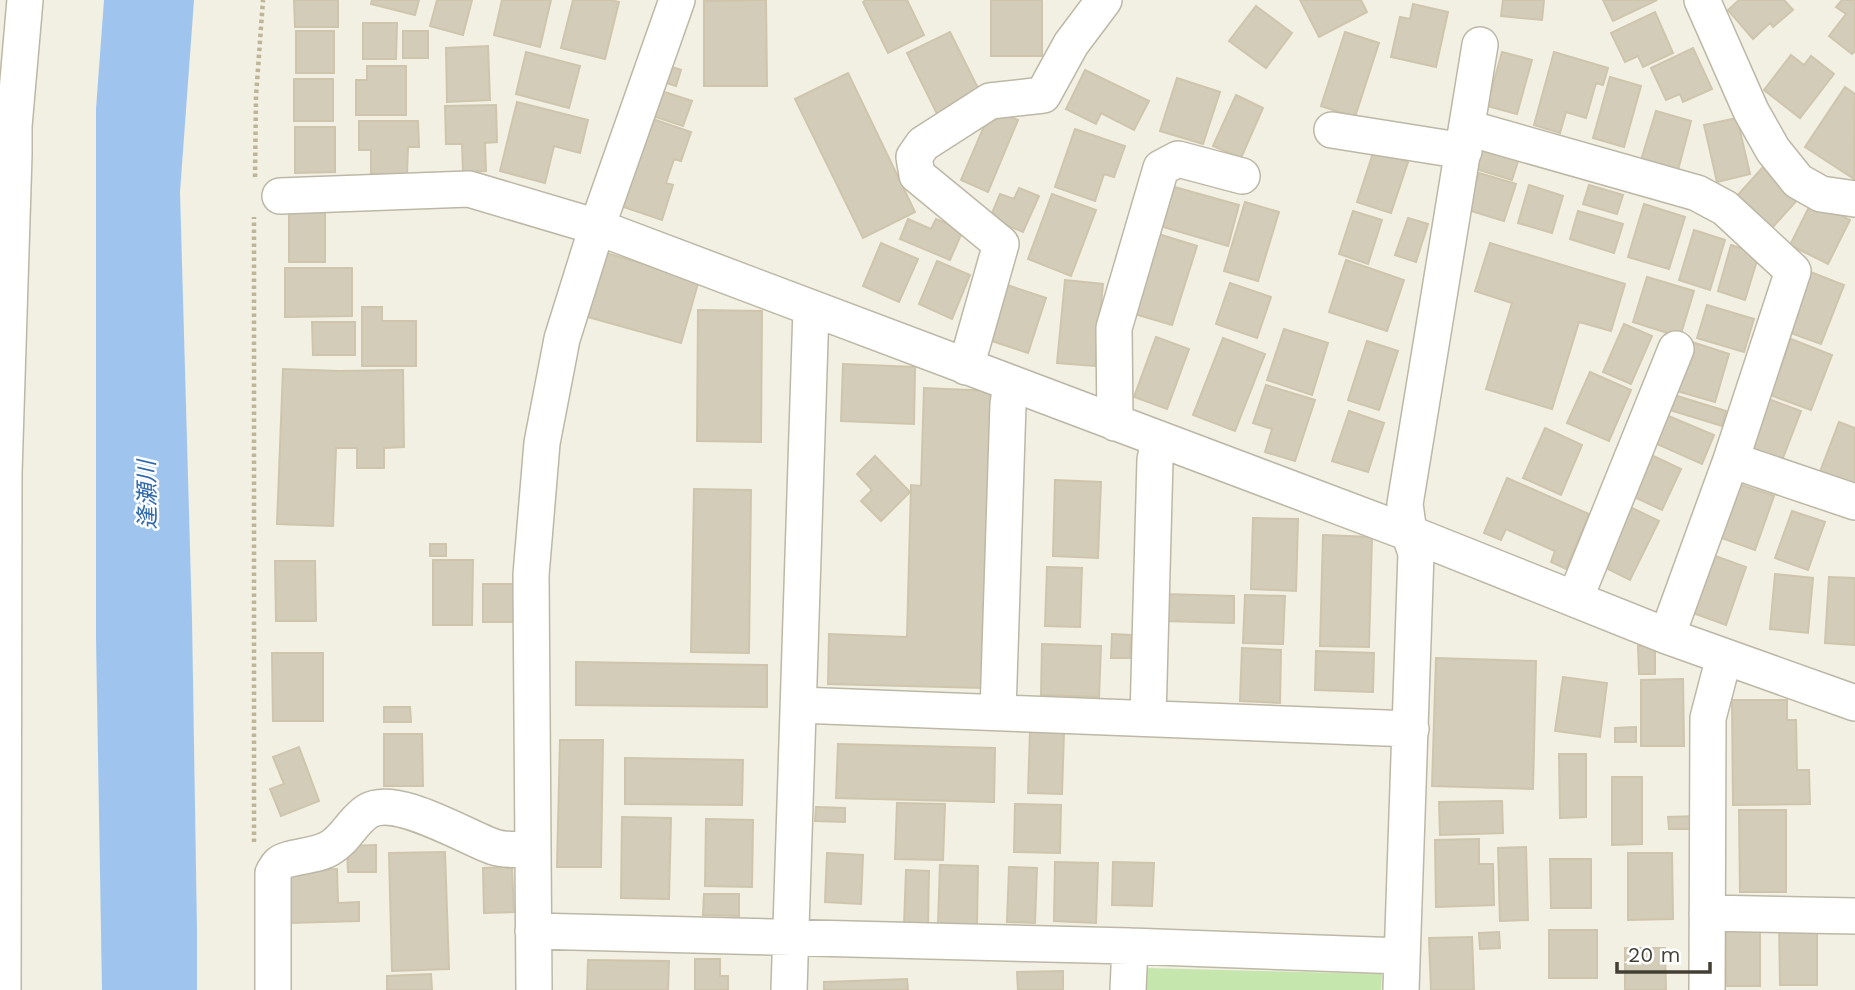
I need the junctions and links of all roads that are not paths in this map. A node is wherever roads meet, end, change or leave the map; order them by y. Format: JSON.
{"nodes":[{"id":1,"x":25,"y":0,"type":"edge"},
{"id":2,"x":677,"y":0,"type":"edge"},
{"id":3,"x":1104,"y":0,"type":"edge"},
{"id":4,"x":1702,"y":0,"type":"edge"},
{"id":5,"x":1480,"y":45,"type":"dead end"},
{"id":6,"x":7,"y":125,"type":"edge"},
{"id":7,"x":1332,"y":130,"type":"dead end"},
{"id":8,"x":1466,"y":139,"type":"junction"},
{"id":9,"x":1242,"y":176,"type":"dead end"},
{"id":10,"x":263,"y":194,"type":"road end"},
{"id":11,"x":1855,"y":199,"type":"edge"},
{"id":12,"x":597,"y":227,"type":"junction"},
{"id":13,"x":811,"y":309,"type":"junction"},
{"id":14,"x":1676,"y":349,"type":"dead end"},
{"id":15,"x":966,"y":367,"type":"junction"},
{"id":16,"x":1011,"y":384,"type":"junction"},
{"id":17,"x":1115,"y":423,"type":"junction"},
{"id":18,"x":1160,"y":440,"type":"junction"},
{"id":19,"x":1731,"y":460,"type":"junction"},
{"id":20,"x":2,"y":472,"type":"edge"},
{"id":21,"x":1855,"y":502,"type":"edge"},
{"id":22,"x":1409,"y":533,"type":"junction"},
{"id":23,"x":1575,"y":599,"type":"junction"},
{"id":24,"x":1667,"y":636,"type":"junction"},
{"id":25,"x":1724,"y":657,"type":"junction"},
{"id":26,"x":1855,"y":703,"type":"edge"},
{"id":27,"x":799,"y":705,"type":"junction"},
{"id":28,"x":998,"y":712,"type":"junction"},
{"id":29,"x":1148,"y":718,"type":"junction"},
{"id":30,"x":1411,"y":729,"type":"junction"},
{"id":31,"x":532,"y":849,"type":"junction"},
{"id":32,"x":1707,"y":913,"type":"junction"},
{"id":33,"x":1855,"y":916,"type":"edge"},
{"id":34,"x":533,"y":931,"type":"junction"},
{"id":35,"x":792,"y":938,"type":"junction"},
{"id":36,"x":1130,"y":946,"type":"junction"},
{"id":37,"x":1402,"y":973,"type":"edge"},
{"id":38,"x":3,"y":990,"type":"edge"},
{"id":39,"x":273,"y":990,"type":"edge"},
{"id":40,"x":534,"y":990,"type":"edge"},
{"id":41,"x":789,"y":990,"type":"edge"},
{"id":42,"x":1128,"y":990,"type":"edge"},
{"id":43,"x":1707,"y":990,"type":"edge"}],
"edges":[{"from":1,"to":6,"type":"street"},
{"from":2,"to":12,"type":"street"},
{"from":3,"to":15,"type":"street"},
{"from":4,"to":11,"type":"street"},
{"from":5,"to":8,"type":"street"},
{"from":6,"to":20,"type":"street"},
{"from":7,"to":8,"type":"street"},
{"from":8,"to":19,"type":"street"},
{"from":8,"to":22,"type":"street"},
{"from":9,"to":17,"type":"street"},
{"from":10,"to":12,"type":"street"},
{"from":12,"to":13,"type":"street"},
{"from":12,"to":31,"type":"street"},
{"from":13,"to":15,"type":"street"},
{"from":13,"to":27,"type":"street"},
{"from":14,"to":23,"type":"street"},
{"from":15,"to":16,"type":"street"},
{"from":16,"to":17,"type":"street"},
{"from":16,"to":28,"type":"street"},
{"from":17,"to":18,"type":"street"},
{"from":18,"to":22,"type":"street"},
{"from":18,"to":29,"type":"street"},
{"from":19,"to":21,"type":"street"},
{"from":19,"to":24,"type":"street"},
{"from":20,"to":38,"type":"street"},
{"from":22,"to":23,"type":"street"},
{"from":22,"to":30,"type":"street"},
{"from":23,"to":24,"type":"street"},
{"from":24,"to":25,"type":"street"},
{"from":25,"to":26,"type":"street"},
{"from":25,"to":32,"type":"street"},
{"from":27,"to":28,"type":"street"},
{"from":27,"to":35,"type":"street"},
{"from":28,"to":29,"type":"street"},
{"from":29,"to":30,"type":"street"},
{"from":30,"to":37,"type":"street"},
{"from":31,"to":34,"type":"street"},
{"from":31,"to":39,"type":"street"},
{"from":32,"to":33,"type":"street"},
{"from":32,"to":43,"type":"street"},
{"from":34,"to":35,"type":"street"},
{"from":34,"to":40,"type":"street"},
{"from":35,"to":36,"type":"street"},
{"from":35,"to":41,"type":"street"},
{"from":36,"to":37,"type":"street"},
{"from":36,"to":42,"type":"street"}]}
